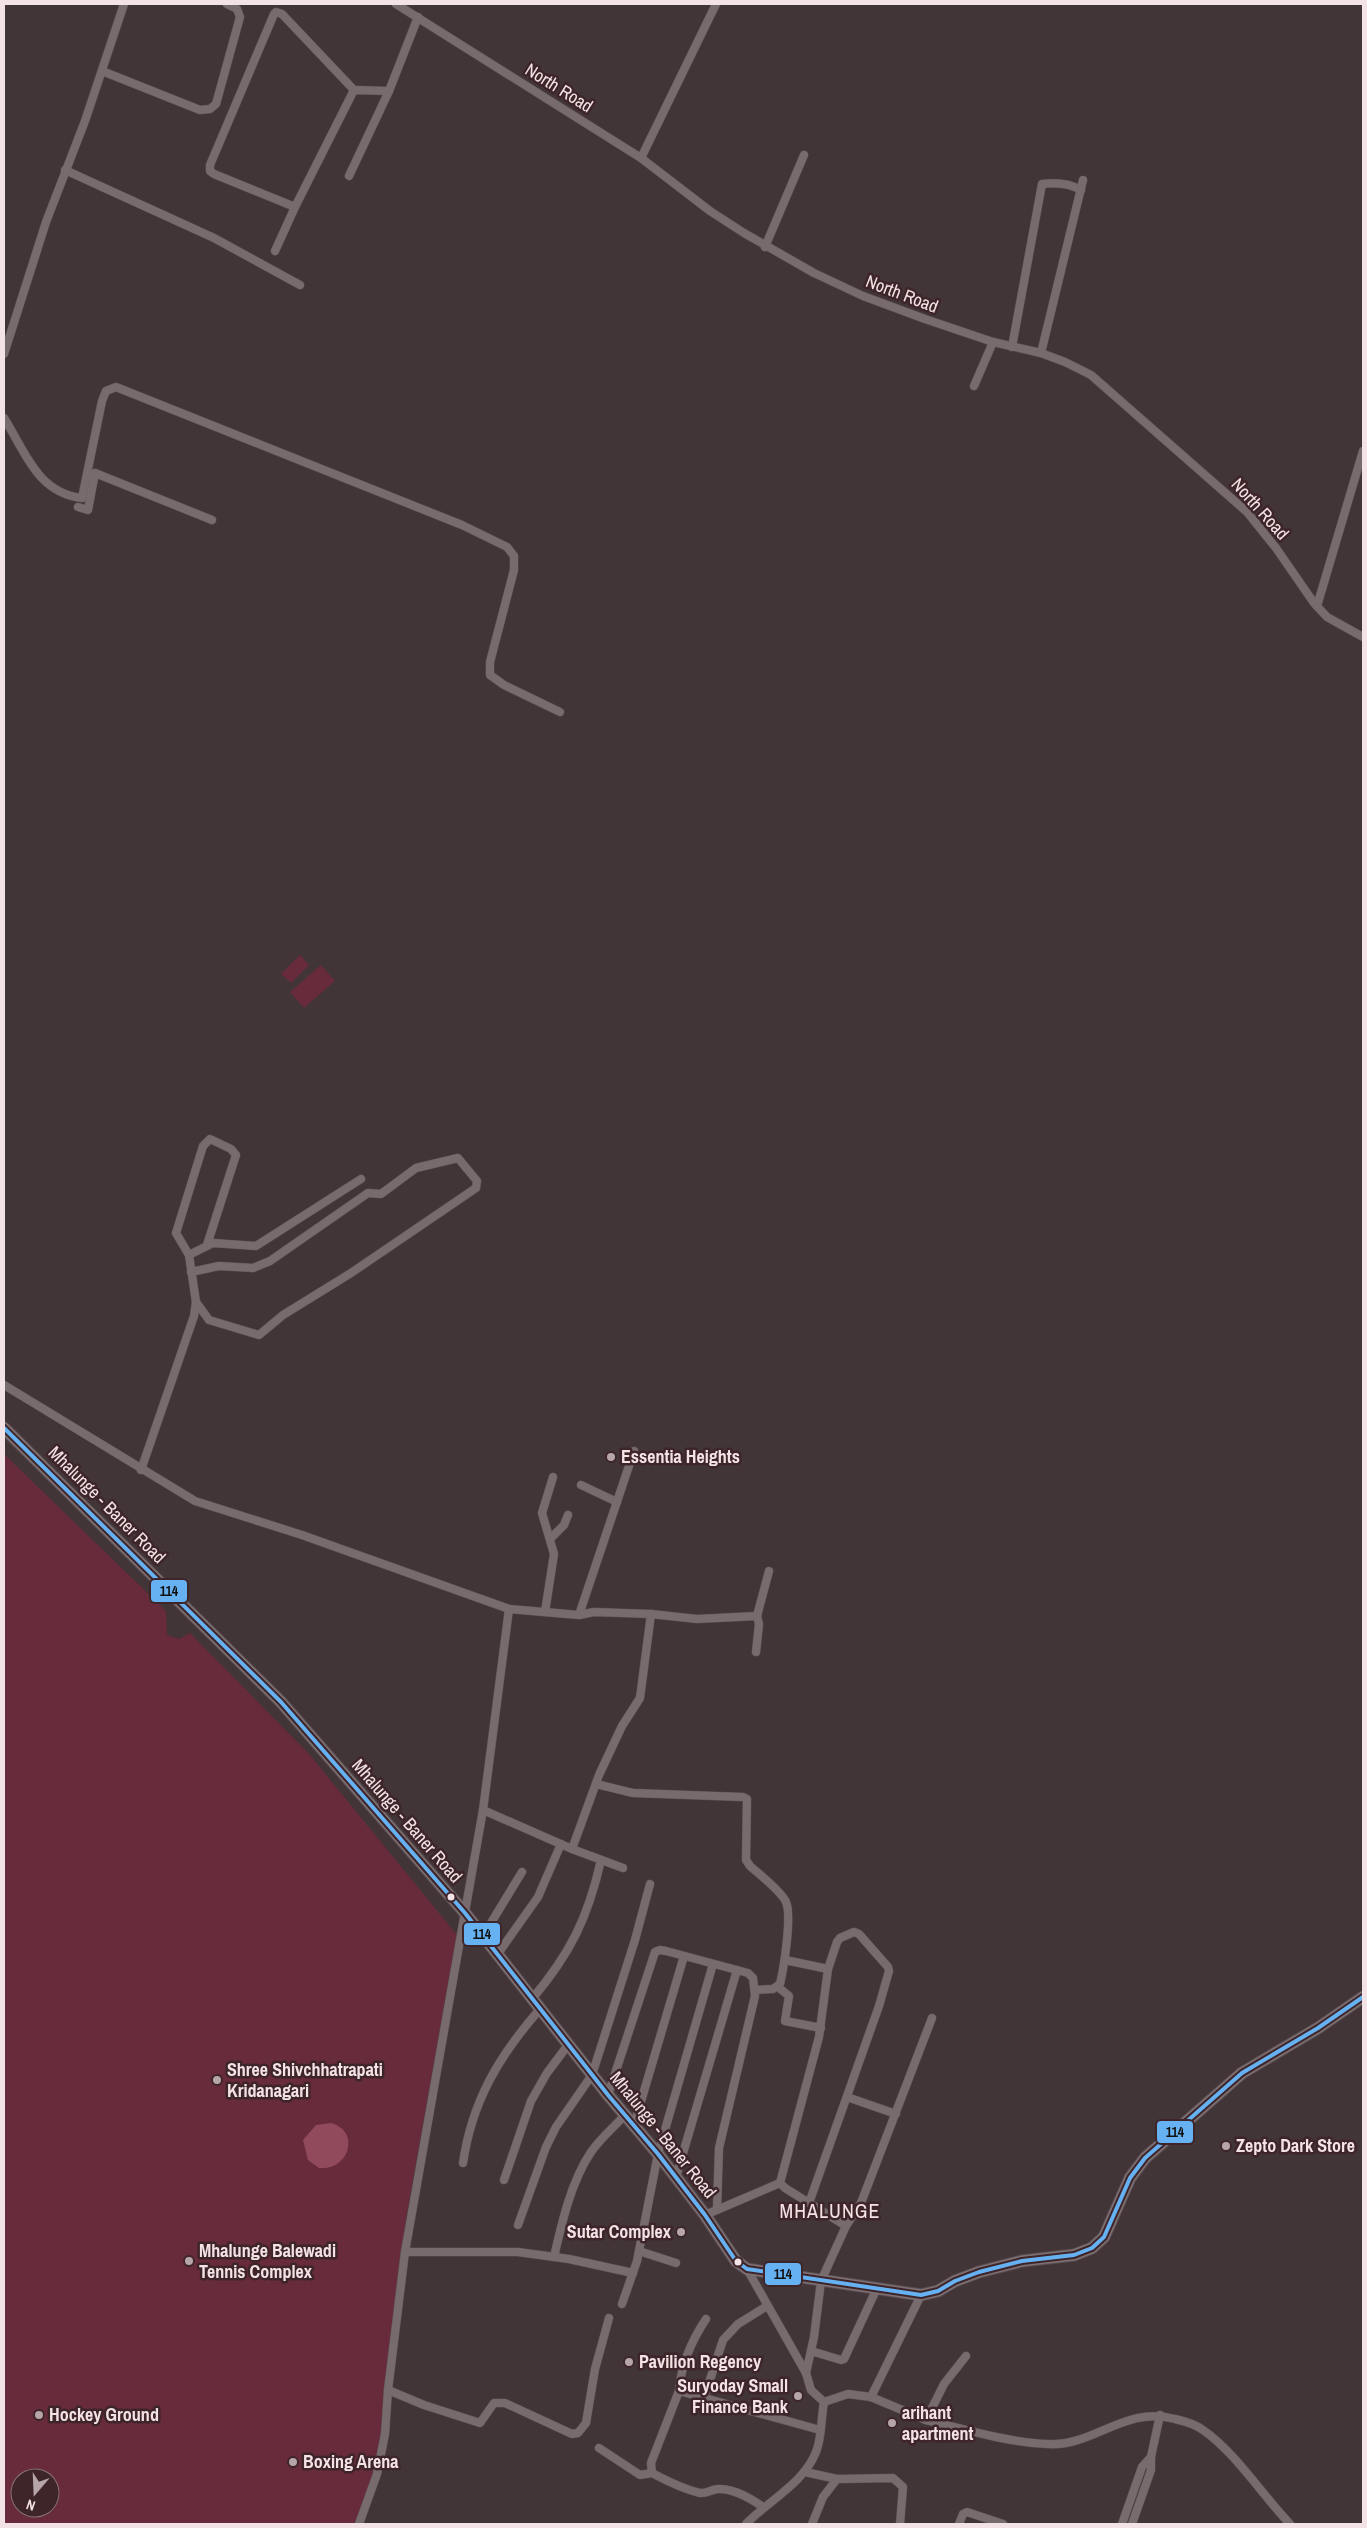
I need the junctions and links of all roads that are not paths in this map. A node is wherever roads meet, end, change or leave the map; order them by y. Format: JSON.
{"nodes":[{"id":1,"x":124,"y":4,"type":"edge"},
{"id":2,"x":227,"y":4,"type":"edge"},
{"id":3,"x":396,"y":4,"type":"edge"},
{"id":4,"x":716,"y":4,"type":"edge"},
{"id":5,"x":418,"y":18,"type":"junction"},
{"id":6,"x":102,"y":71,"type":"junction"},
{"id":7,"x":354,"y":90,"type":"junction"},
{"id":8,"x":389,"y":91,"type":"junction"},
{"id":9,"x":804,"y":155,"type":"dead end"},
{"id":10,"x":641,"y":158,"type":"junction"},
{"id":11,"x":65,"y":170,"type":"junction"},
{"id":12,"x":349,"y":176,"type":"dead end"},
{"id":13,"x":1083,"y":180,"type":"dead end"},
{"id":14,"x":1081,"y":190,"type":"junction"},
{"id":15,"x":295,"y":207,"type":"junction"},
{"id":16,"x":765,"y":247,"type":"junction"},
{"id":17,"x":275,"y":251,"type":"dead end"},
{"id":18,"x":300,"y":285,"type":"dead end"},
{"id":19,"x":992,"y":342,"type":"junction"},
{"id":20,"x":1012,"y":347,"type":"junction"},
{"id":21,"x":1041,"y":353,"type":"junction"},
{"id":22,"x":4,"y":354,"type":"edge"},
{"id":23,"x":974,"y":386,"type":"dead end"},
{"id":24,"x":4,"y":418,"type":"edge"},
{"id":25,"x":1363,"y":450,"type":"edge"},
{"id":26,"x":78,"y":507,"type":"dead end"},
{"id":27,"x":212,"y":520,"type":"dead end"},
{"id":28,"x":1317,"y":606,"type":"junction"},
{"id":29,"x":1363,"y":637,"type":"edge"},
{"id":30,"x":560,"y":712,"type":"dead end"},
{"id":31,"x":361,"y":1179,"type":"dead end"},
{"id":32,"x":208,"y":1244,"type":"junction"},
{"id":33,"x":189,"y":1256,"type":"junction"},
{"id":34,"x":191,"y":1272,"type":"junction"},
{"id":35,"x":196,"y":1302,"type":"junction"},
{"id":36,"x":4,"y":1385,"type":"edge"},
{"id":37,"x":4,"y":1428,"type":"edge"},
{"id":38,"x":634,"y":1451,"type":"dead end"},
{"id":39,"x":141,"y":1470,"type":"junction"},
{"id":40,"x":553,"y":1477,"type":"dead end"},
{"id":41,"x":581,"y":1485,"type":"dead end"},
{"id":42,"x":617,"y":1502,"type":"junction"},
{"id":43,"x":568,"y":1515,"type":"dead end"},
{"id":44,"x":551,"y":1538,"type":"junction"},
{"id":45,"x":769,"y":1571,"type":"dead end"},
{"id":46,"x":509,"y":1609,"type":"junction"},
{"id":47,"x":545,"y":1612,"type":"junction"},
{"id":48,"x":651,"y":1614,"type":"junction"},
{"id":49,"x":579,"y":1615,"type":"junction"},
{"id":50,"x":757,"y":1616,"type":"junction"},
{"id":51,"x":756,"y":1652,"type":"dead end"},
{"id":52,"x":596,"y":1784,"type":"junction"},
{"id":53,"x":483,"y":1810,"type":"junction"},
{"id":54,"x":561,"y":1844,"type":"junction"},
{"id":55,"x":572,"y":1849,"type":"junction"},
{"id":56,"x":601,"y":1860,"type":"junction"},
{"id":57,"x":623,"y":1868,"type":"dead end"},
{"id":58,"x":522,"y":1872,"type":"dead end"},
{"id":59,"x":650,"y":1884,"type":"dead end"},
{"id":60,"x":464,"y":1913,"type":"junction"},
{"id":61,"x":483,"y":1936,"type":"junction"},
{"id":62,"x":496,"y":1955,"type":"junction"},
{"id":63,"x":684,"y":1956,"type":"junction"},
{"id":64,"x":785,"y":1960,"type":"junction"},
{"id":65,"x":713,"y":1964,"type":"junction"},
{"id":66,"x":828,"y":1969,"type":"junction"},
{"id":67,"x":737,"y":1970,"type":"junction"},
{"id":68,"x":778,"y":1987,"type":"junction"},
{"id":69,"x":755,"y":1990,"type":"junction"},
{"id":70,"x":1363,"y":1997,"type":"edge"},
{"id":71,"x":532,"y":1999,"type":"junction"},
{"id":72,"x":540,"y":2009,"type":"junction"},
{"id":73,"x":932,"y":2018,"type":"dead end"},
{"id":74,"x":820,"y":2028,"type":"junction"},
{"id":75,"x":568,"y":2045,"type":"junction"},
{"id":76,"x":592,"y":2075,"type":"junction"},
{"id":77,"x":608,"y":2095,"type":"junction"},
{"id":78,"x":847,"y":2097,"type":"junction"},
{"id":79,"x":896,"y":2114,"type":"junction"},
{"id":80,"x":625,"y":2116,"type":"junction"},
{"id":81,"x":634,"y":2125,"type":"junction"},
{"id":82,"x":658,"y":2154,"type":"junction"},
{"id":83,"x":463,"y":2163,"type":"dead end"},
{"id":84,"x":676,"y":2177,"type":"junction"},
{"id":85,"x":504,"y":2180,"type":"dead end"},
{"id":86,"x":780,"y":2183,"type":"junction"},
{"id":87,"x":808,"y":2203,"type":"junction"},
{"id":88,"x":717,"y":2208,"type":"junction"},
{"id":89,"x":704,"y":2214,"type":"junction"},
{"id":90,"x":518,"y":2225,"type":"dead end"},
{"id":91,"x":846,"y":2226,"type":"junction"},
{"id":92,"x":639,"y":2251,"type":"junction"},
{"id":93,"x":405,"y":2252,"type":"junction"},
{"id":94,"x":554,"y":2257,"type":"junction"},
{"id":95,"x":676,"y":2263,"type":"dead end"},
{"id":96,"x":747,"y":2269,"type":"junction"},
{"id":97,"x":633,"y":2273,"type":"junction"},
{"id":98,"x":821,"y":2281,"type":"junction"},
{"id":99,"x":877,"y":2288,"type":"junction"},
{"id":100,"x":921,"y":2295,"type":"junction"},
{"id":101,"x":622,"y":2304,"type":"dead end"},
{"id":102,"x":767,"y":2306,"type":"junction"},
{"id":103,"x":610,"y":2318,"type":"dead end"},
{"id":104,"x":706,"y":2319,"type":"dead end"},
{"id":105,"x":811,"y":2351,"type":"junction"},
{"id":106,"x":966,"y":2356,"type":"dead end"},
{"id":107,"x":806,"y":2373,"type":"junction"},
{"id":108,"x":388,"y":2390,"type":"junction"},
{"id":109,"x":679,"y":2391,"type":"junction"},
{"id":110,"x":871,"y":2397,"type":"junction"},
{"id":111,"x":704,"y":2398,"type":"junction"},
{"id":112,"x":824,"y":2402,"type":"junction"},
{"id":113,"x":1160,"y":2414,"type":"junction"},
{"id":114,"x":926,"y":2420,"type":"junction"},
{"id":115,"x":820,"y":2430,"type":"junction"},
{"id":116,"x":599,"y":2448,"type":"dead end"},
{"id":117,"x":1151,"y":2457,"type":"junction"},
{"id":118,"x":805,"y":2472,"type":"junction"},
{"id":119,"x":652,"y":2473,"type":"junction"},
{"id":120,"x":837,"y":2479,"type":"junction"},
{"id":121,"x":762,"y":2507,"type":"junction"},
{"id":122,"x":359,"y":2524,"type":"edge"},
{"id":123,"x":746,"y":2524,"type":"edge"},
{"id":124,"x":812,"y":2524,"type":"edge"},
{"id":125,"x":900,"y":2524,"type":"edge"},
{"id":126,"x":959,"y":2524,"type":"edge"},
{"id":127,"x":1003,"y":2524,"type":"edge"},
{"id":128,"x":1122,"y":2524,"type":"edge"},
{"id":129,"x":1132,"y":2524,"type":"edge"},
{"id":130,"x":1290,"y":2524,"type":"edge"}],
"edges":[{"from":1,"to":6,"type":"street"},
{"from":2,"to":6,"type":"street"},
{"from":3,"to":5,"type":"street","name":"North Road"},
{"from":4,"to":10,"type":"street"},
{"from":5,"to":8,"type":"street"},
{"from":5,"to":10,"type":"street","name":"North Road"},
{"from":6,"to":11,"type":"street"},
{"from":7,"to":8,"type":"street"},
{"from":7,"to":15,"type":"street"},
{"from":7,"to":15,"type":"street"},
{"from":8,"to":12,"type":"street"},
{"from":9,"to":16,"type":"street"},
{"from":10,"to":16,"type":"street","name":"North Road"},
{"from":11,"to":18,"type":"street"},
{"from":11,"to":22,"type":"street"},
{"from":13,"to":14,"type":"street"},
{"from":14,"to":20,"type":"street"},
{"from":14,"to":21,"type":"street"},
{"from":15,"to":17,"type":"street"},
{"from":16,"to":19,"type":"street","name":"North Road"},
{"from":19,"to":20,"type":"street","name":"North Road"},
{"from":19,"to":23,"type":"street"},
{"from":20,"to":21,"type":"street","name":"North Road"},
{"from":21,"to":28,"type":"street","name":"North Road"},
{"from":24,"to":30,"type":"street"},
{"from":25,"to":28,"type":"street"},
{"from":26,"to":27,"type":"street"},
{"from":28,"to":29,"type":"street","name":"North Road"},
{"from":31,"to":32,"type":"street"},
{"from":32,"to":33,"type":"street"},
{"from":32,"to":33,"type":"street"},
{"from":33,"to":34,"type":"street"},
{"from":34,"to":35,"type":"street"},
{"from":34,"to":35,"type":"street"},
{"from":35,"to":39,"type":"street"},
{"from":36,"to":39,"type":"street"},
{"from":37,"to":60,"type":"main road","name":"Mhalunge - Baner Road"},
{"from":38,"to":42,"type":"street"},
{"from":39,"to":46,"type":"street"},
{"from":40,"to":44,"type":"street"},
{"from":41,"to":42,"type":"street"},
{"from":42,"to":49,"type":"street"},
{"from":43,"to":44,"type":"street"},
{"from":44,"to":47,"type":"street"},
{"from":45,"to":50,"type":"street"},
{"from":46,"to":47,"type":"street"},
{"from":46,"to":53,"type":"street"},
{"from":47,"to":49,"type":"street"},
{"from":48,"to":49,"type":"street"},
{"from":48,"to":50,"type":"street"},
{"from":48,"to":52,"type":"street"},
{"from":50,"to":51,"type":"street"},
{"from":52,"to":55,"type":"street"},
{"from":52,"to":64,"type":"street"},
{"from":53,"to":54,"type":"street"},
{"from":53,"to":60,"type":"street"},
{"from":54,"to":55,"type":"street"},
{"from":54,"to":62,"type":"street"},
{"from":55,"to":56,"type":"street"},
{"from":56,"to":57,"type":"street"},
{"from":56,"to":71,"type":"street"},
{"from":58,"to":61,"type":"street"},
{"from":59,"to":76,"type":"street"},
{"from":60,"to":61,"type":"main road","name":"Mhalunge - Baner Road"},
{"from":60,"to":93,"type":"street"},
{"from":61,"to":62,"type":"main road","name":"Mhalunge - Baner Road"},
{"from":62,"to":71,"type":"main road","name":"Mhalunge - Baner Road"},
{"from":63,"to":65,"type":"street"},
{"from":63,"to":77,"type":"street"},
{"from":63,"to":81,"type":"street"},
{"from":64,"to":66,"type":"street"},
{"from":64,"to":68,"type":"street"},
{"from":65,"to":67,"type":"street"},
{"from":65,"to":82,"type":"street"},
{"from":66,"to":74,"type":"street"},
{"from":66,"to":78,"type":"street"},
{"from":67,"to":69,"type":"street"},
{"from":67,"to":84,"type":"street"},
{"from":68,"to":69,"type":"street"},
{"from":68,"to":74,"type":"street"},
{"from":69,"to":88,"type":"street"},
{"from":70,"to":100,"type":"main road"},
{"from":71,"to":72,"type":"main road","name":"Mhalunge - Baner Road"},
{"from":72,"to":75,"type":"main road","name":"Mhalunge - Baner Road"},
{"from":72,"to":83,"type":"street"},
{"from":73,"to":79,"type":"street"},
{"from":74,"to":86,"type":"street"},
{"from":75,"to":76,"type":"main road","name":"Mhalunge - Baner Road"},
{"from":75,"to":85,"type":"street"},
{"from":76,"to":77,"type":"main road","name":"Mhalunge - Baner Road"},
{"from":76,"to":90,"type":"street"},
{"from":77,"to":80,"type":"main road","name":"Mhalunge - Baner Road"},
{"from":78,"to":79,"type":"street"},
{"from":78,"to":87,"type":"street"},
{"from":79,"to":91,"type":"street"},
{"from":80,"to":81,"type":"main road","name":"Mhalunge - Baner Road"},
{"from":80,"to":94,"type":"street"},
{"from":81,"to":82,"type":"main road","name":"Mhalunge - Baner Road"},
{"from":82,"to":84,"type":"main road","name":"Mhalunge - Baner Road"},
{"from":82,"to":92,"type":"street"},
{"from":84,"to":89,"type":"main road","name":"Mhalunge - Baner Road"},
{"from":86,"to":87,"type":"street"},
{"from":86,"to":88,"type":"street"},
{"from":87,"to":91,"type":"street"},
{"from":88,"to":89,"type":"street"},
{"from":89,"to":96,"type":"main road","name":"Mhalunge - Baner Road"},
{"from":91,"to":98,"type":"street"},
{"from":92,"to":95,"type":"street"},
{"from":92,"to":97,"type":"street"},
{"from":93,"to":94,"type":"street"},
{"from":93,"to":108,"type":"street"},
{"from":94,"to":97,"type":"street"},
{"from":96,"to":98,"type":"main road"},
{"from":96,"to":102,"type":"street"},
{"from":97,"to":101,"type":"street"},
{"from":98,"to":99,"type":"main road"},
{"from":98,"to":105,"type":"street"},
{"from":99,"to":100,"type":"main road"},
{"from":99,"to":105,"type":"street"},
{"from":100,"to":110,"type":"street"},
{"from":102,"to":107,"type":"street"},
{"from":102,"to":111,"type":"street"},
{"from":103,"to":108,"type":"street"},
{"from":104,"to":109,"type":"street"},
{"from":105,"to":107,"type":"street"},
{"from":106,"to":114,"type":"street"},
{"from":107,"to":112,"type":"street"},
{"from":108,"to":122,"type":"street"},
{"from":109,"to":111,"type":"street"},
{"from":109,"to":119,"type":"street"},
{"from":110,"to":112,"type":"street"},
{"from":110,"to":114,"type":"street"},
{"from":111,"to":115,"type":"street"},
{"from":112,"to":115,"type":"street"},
{"from":113,"to":114,"type":"street"},
{"from":113,"to":117,"type":"street"},
{"from":113,"to":130,"type":"street"},
{"from":115,"to":118,"type":"street"},
{"from":116,"to":119,"type":"street"},
{"from":117,"to":128,"type":"street"},
{"from":117,"to":129,"type":"street"},
{"from":118,"to":120,"type":"street"},
{"from":118,"to":121,"type":"street"},
{"from":119,"to":121,"type":"street"},
{"from":120,"to":124,"type":"street"},
{"from":120,"to":125,"type":"street"},
{"from":121,"to":123,"type":"street"},
{"from":126,"to":127,"type":"street"}]}
